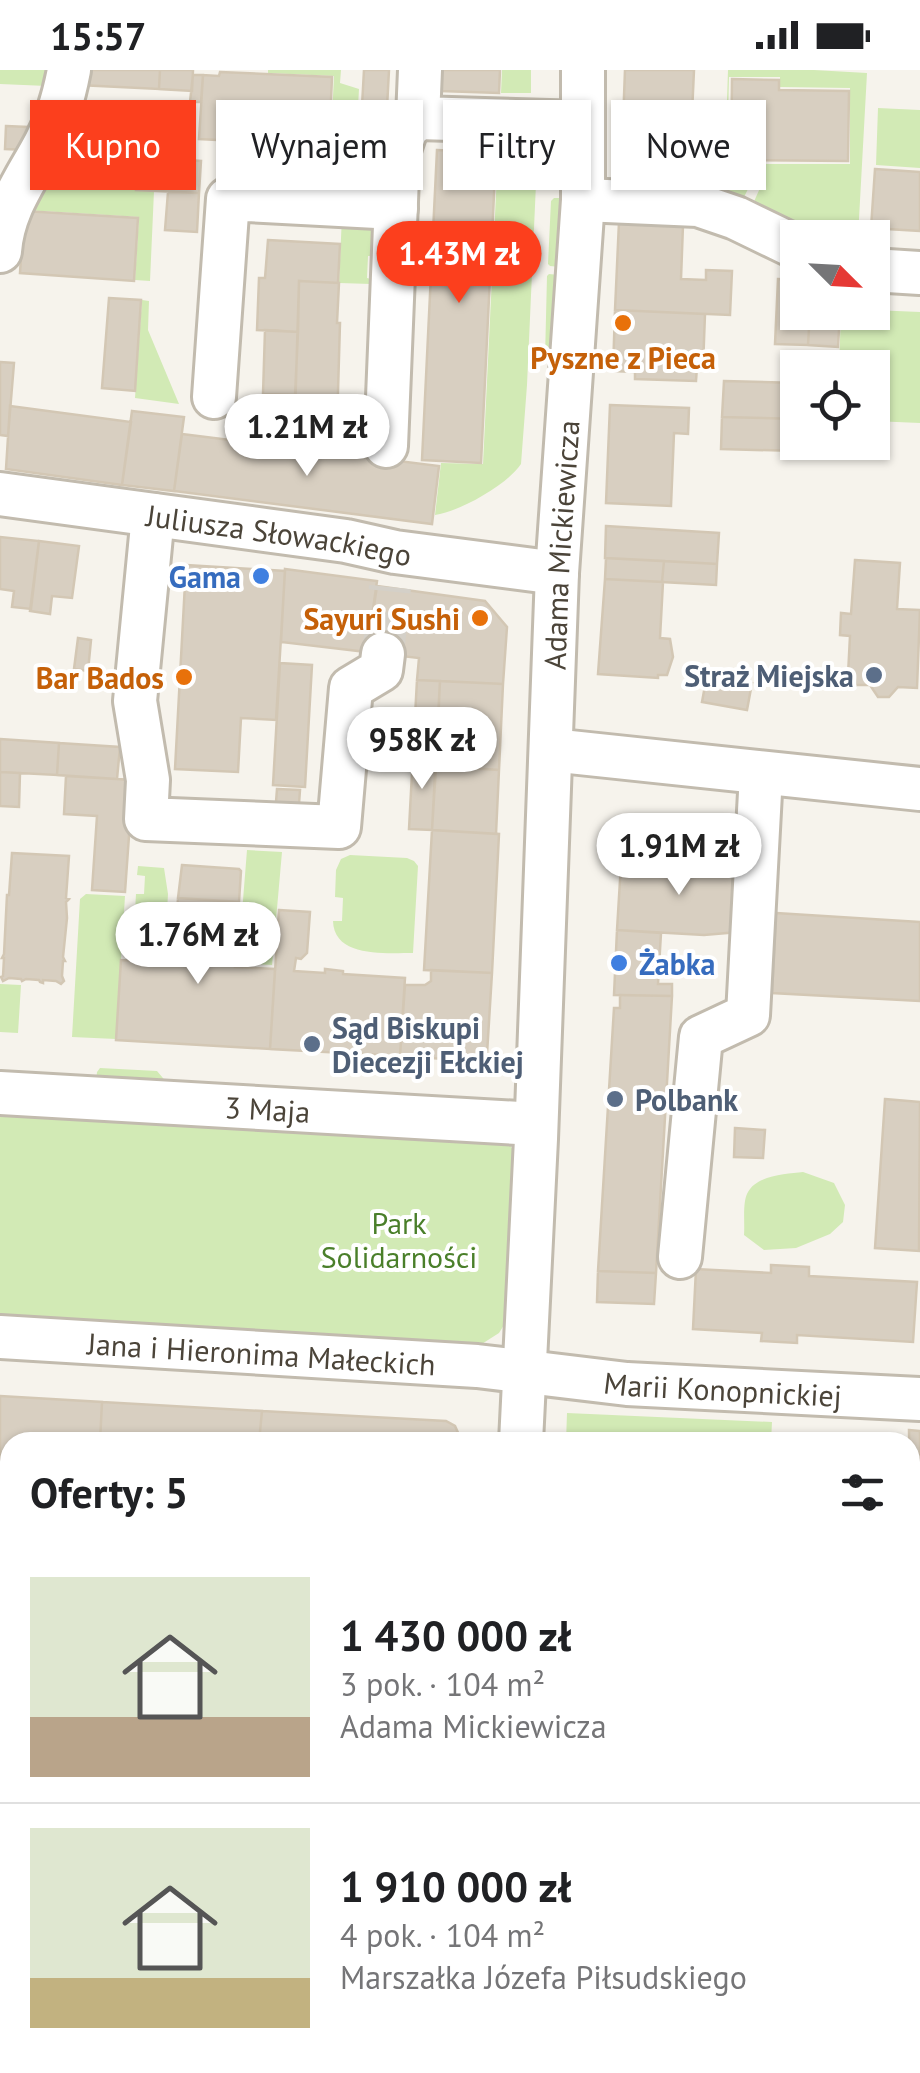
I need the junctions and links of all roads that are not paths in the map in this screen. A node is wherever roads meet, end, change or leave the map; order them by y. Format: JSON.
{"nodes":[{"id":1,"x":69,"y":70,"type":"edge"},
{"id":2,"x":420,"y":70,"type":"edge"},
{"id":3,"x":582,"y":70,"type":"edge"},
{"id":4,"x":419,"y":100,"type":"edge"},
{"id":5,"x":583,"y":100,"type":"edge"},
{"id":6,"x":397,"y":190,"type":"edge"},
{"id":7,"x":583,"y":190,"type":"edge"},
{"id":8,"x":583,"y":200,"type":"junction"},
{"id":9,"x":396,"y":208,"type":"junction"},
{"id":10,"x":780,"y":240,"type":"edge"},
{"id":11,"x":0,"y":251,"type":"edge"},
{"id":12,"x":890,"y":271,"type":"edge"},
{"id":13,"x":920,"y":273,"type":"edge"},
{"id":14,"x":214,"y":397,"type":"dead end"},
{"id":15,"x":386,"y":446,"type":"dead end"},
{"id":16,"x":0,"y":494,"type":"edge"},
{"id":17,"x":153,"y":515,"type":"junction"},
{"id":18,"x":557,"y":573,"type":"junction"},
{"id":19,"x":384,"y":654,"type":"tunnel mouth"},
{"id":20,"x":550,"y":750,"type":"junction"},
{"id":21,"x":762,"y":774,"type":"junction"},
{"id":22,"x":920,"y":789,"type":"edge"},
{"id":23,"x":0,"y":1092,"type":"edge"},
{"id":24,"x":536,"y":1124,"type":"junction"},
{"id":25,"x":680,"y":1257,"type":"dead end"},
{"id":26,"x":0,"y":1337,"type":"edge"},
{"id":27,"x":524,"y":1371,"type":"junction"},
{"id":28,"x":920,"y":1399,"type":"edge"},
{"id":29,"x":521,"y":1432,"type":"edge"}],
"edges":[{"from":1,"to":11,"type":"street"},
{"from":2,"to":4,"type":"street"},
{"from":3,"to":5,"type":"street","name":"Adama Mickiewicza"},
{"from":6,"to":9,"type":"street"},
{"from":7,"to":8,"type":"street","name":"Adama Mickiewicza"},
{"from":8,"to":10,"type":"street"},
{"from":8,"to":18,"type":"street","name":"Adama Mickiewicza"},
{"from":9,"to":14,"type":"street"},
{"from":9,"to":15,"type":"street"},
{"from":12,"to":13,"type":"street"},
{"from":16,"to":17,"type":"street","name":"Juliusza Słowackiego"},
{"from":17,"to":18,"type":"street","name":"Juliusza Słowackiego"},
{"from":17,"to":19,"type":"street"},
{"from":18,"to":20,"type":"street","name":"Adama Mickiewicza"},
{"from":20,"to":21,"type":"street"},
{"from":20,"to":24,"type":"street","name":"Adama Mickiewicza"},
{"from":21,"to":22,"type":"street"},
{"from":21,"to":25,"type":"street"},
{"from":23,"to":24,"type":"street","name":"3 Maja"},
{"from":24,"to":27,"type":"street","name":"Adama Mickiewicza"},
{"from":26,"to":27,"type":"street","name":"Jana i Hieronima Małeckich"},
{"from":27,"to":28,"type":"street","name":"Marii Konopnickiej"},
{"from":27,"to":29,"type":"street","name":"Adama Mickiewicza"}]}
